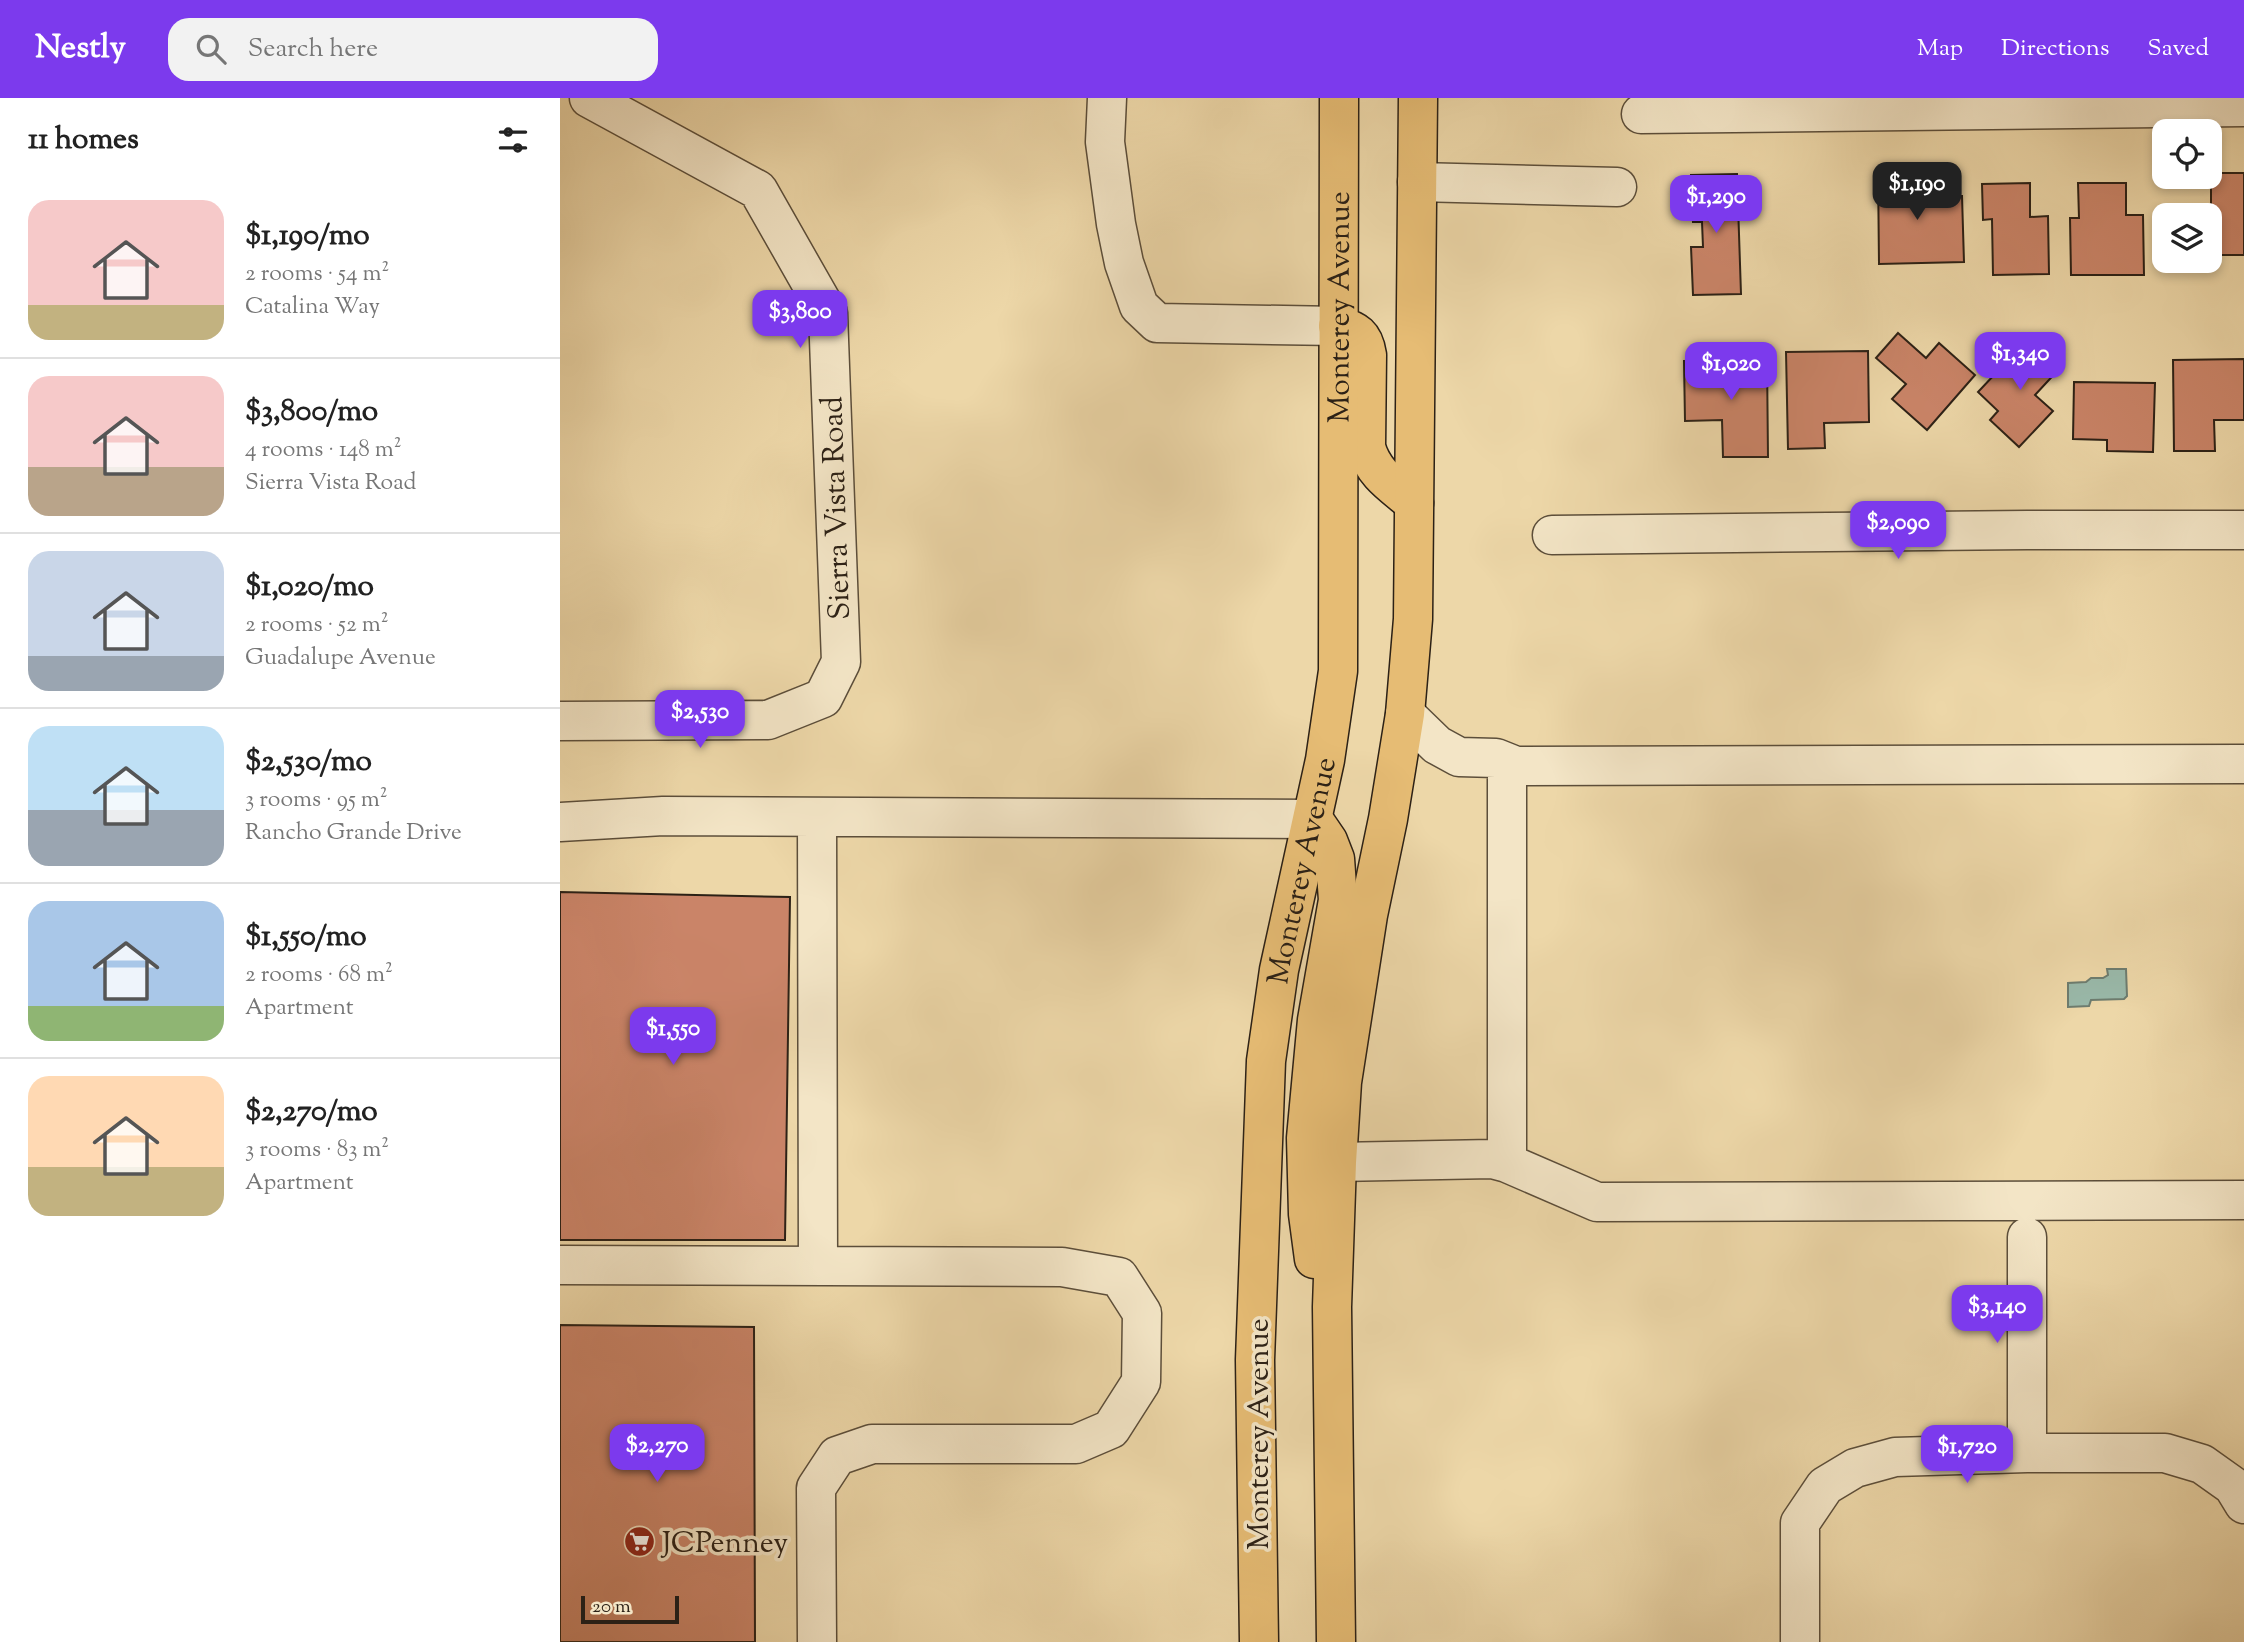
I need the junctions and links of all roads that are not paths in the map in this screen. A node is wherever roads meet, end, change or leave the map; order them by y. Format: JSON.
{"nodes":[{"id":1,"x":589,"y":98,"type":"edge"},
{"id":2,"x":1107,"y":98,"type":"edge"},
{"id":3,"x":1339,"y":98,"type":"edge"},
{"id":4,"x":1418,"y":98,"type":"edge"},
{"id":5,"x":2244,"y":107,"type":"edge"},
{"id":6,"x":1641,"y":114,"type":"dead end"},
{"id":7,"x":1417,"y":182,"type":"junction"},
{"id":8,"x":1617,"y":187,"type":"dead end"},
{"id":9,"x":1338,"y":326,"type":"junction"},
{"id":10,"x":1414,"y":503,"type":"junction"},
{"id":11,"x":2244,"y":530,"type":"edge"},
{"id":12,"x":1552,"y":535,"type":"dead end"},
{"id":13,"x":1405,"y":714,"type":"junction"},
{"id":14,"x":560,"y":721,"type":"edge"},
{"id":15,"x":1507,"y":763,"type":"junction"},
{"id":16,"x":2244,"y":764,"type":"edge"},
{"id":17,"x":817,"y":817,"type":"junction"},
{"id":18,"x":1313,"y":818,"type":"junction"},
{"id":19,"x":560,"y":822,"type":"edge"},
{"id":20,"x":1337,"y":1161,"type":"junction"},
{"id":21,"x":1507,"y":1163,"type":"junction"},
{"id":22,"x":2244,"y":1200,"type":"edge"},
{"id":23,"x":2027,"y":1237,"type":"dead end"},
{"id":24,"x":560,"y":1265,"type":"edge"},
{"id":25,"x":818,"y":1266,"type":"junction"},
{"id":26,"x":1332,"y":1307,"type":"junction"},
{"id":27,"x":2027,"y":1453,"type":"junction"},
{"id":28,"x":2244,"y":1504,"type":"edge"},
{"id":29,"x":817,"y":1642,"type":"edge"},
{"id":30,"x":1259,"y":1642,"type":"edge"},
{"id":31,"x":1336,"y":1642,"type":"edge"},
{"id":32,"x":1800,"y":1642,"type":"edge"}],
"edges":[{"from":1,"to":14,"type":"street","name":"Sierra Vista Road"},
{"from":2,"to":9,"type":"street"},
{"from":3,"to":9,"type":"main road","name":"Monterey Avenue"},
{"from":4,"to":7,"type":"main road"},
{"from":5,"to":6,"type":"street"},
{"from":7,"to":8,"type":"street"},
{"from":7,"to":10,"type":"main road"},
{"from":9,"to":10,"type":"main road"},
{"from":9,"to":18,"type":"main road","name":"Monterey Avenue"},
{"from":10,"to":13,"type":"main road"},
{"from":11,"to":12,"type":"street"},
{"from":13,"to":15,"type":"street"},
{"from":13,"to":20,"type":"main road"},
{"from":15,"to":16,"type":"street"},
{"from":15,"to":21,"type":"street"},
{"from":17,"to":18,"type":"street"},
{"from":17,"to":19,"type":"street"},
{"from":17,"to":25,"type":"street"},
{"from":18,"to":26,"type":"main road"},
{"from":18,"to":30,"type":"main road","name":"Monterey Avenue"},
{"from":20,"to":21,"type":"street"},
{"from":20,"to":26,"type":"main road"},
{"from":21,"to":22,"type":"street"},
{"from":23,"to":27,"type":"street"},
{"from":24,"to":25,"type":"street"},
{"from":25,"to":29,"type":"street"},
{"from":26,"to":31,"type":"main road"},
{"from":27,"to":28,"type":"street"},
{"from":27,"to":32,"type":"street"}]}
